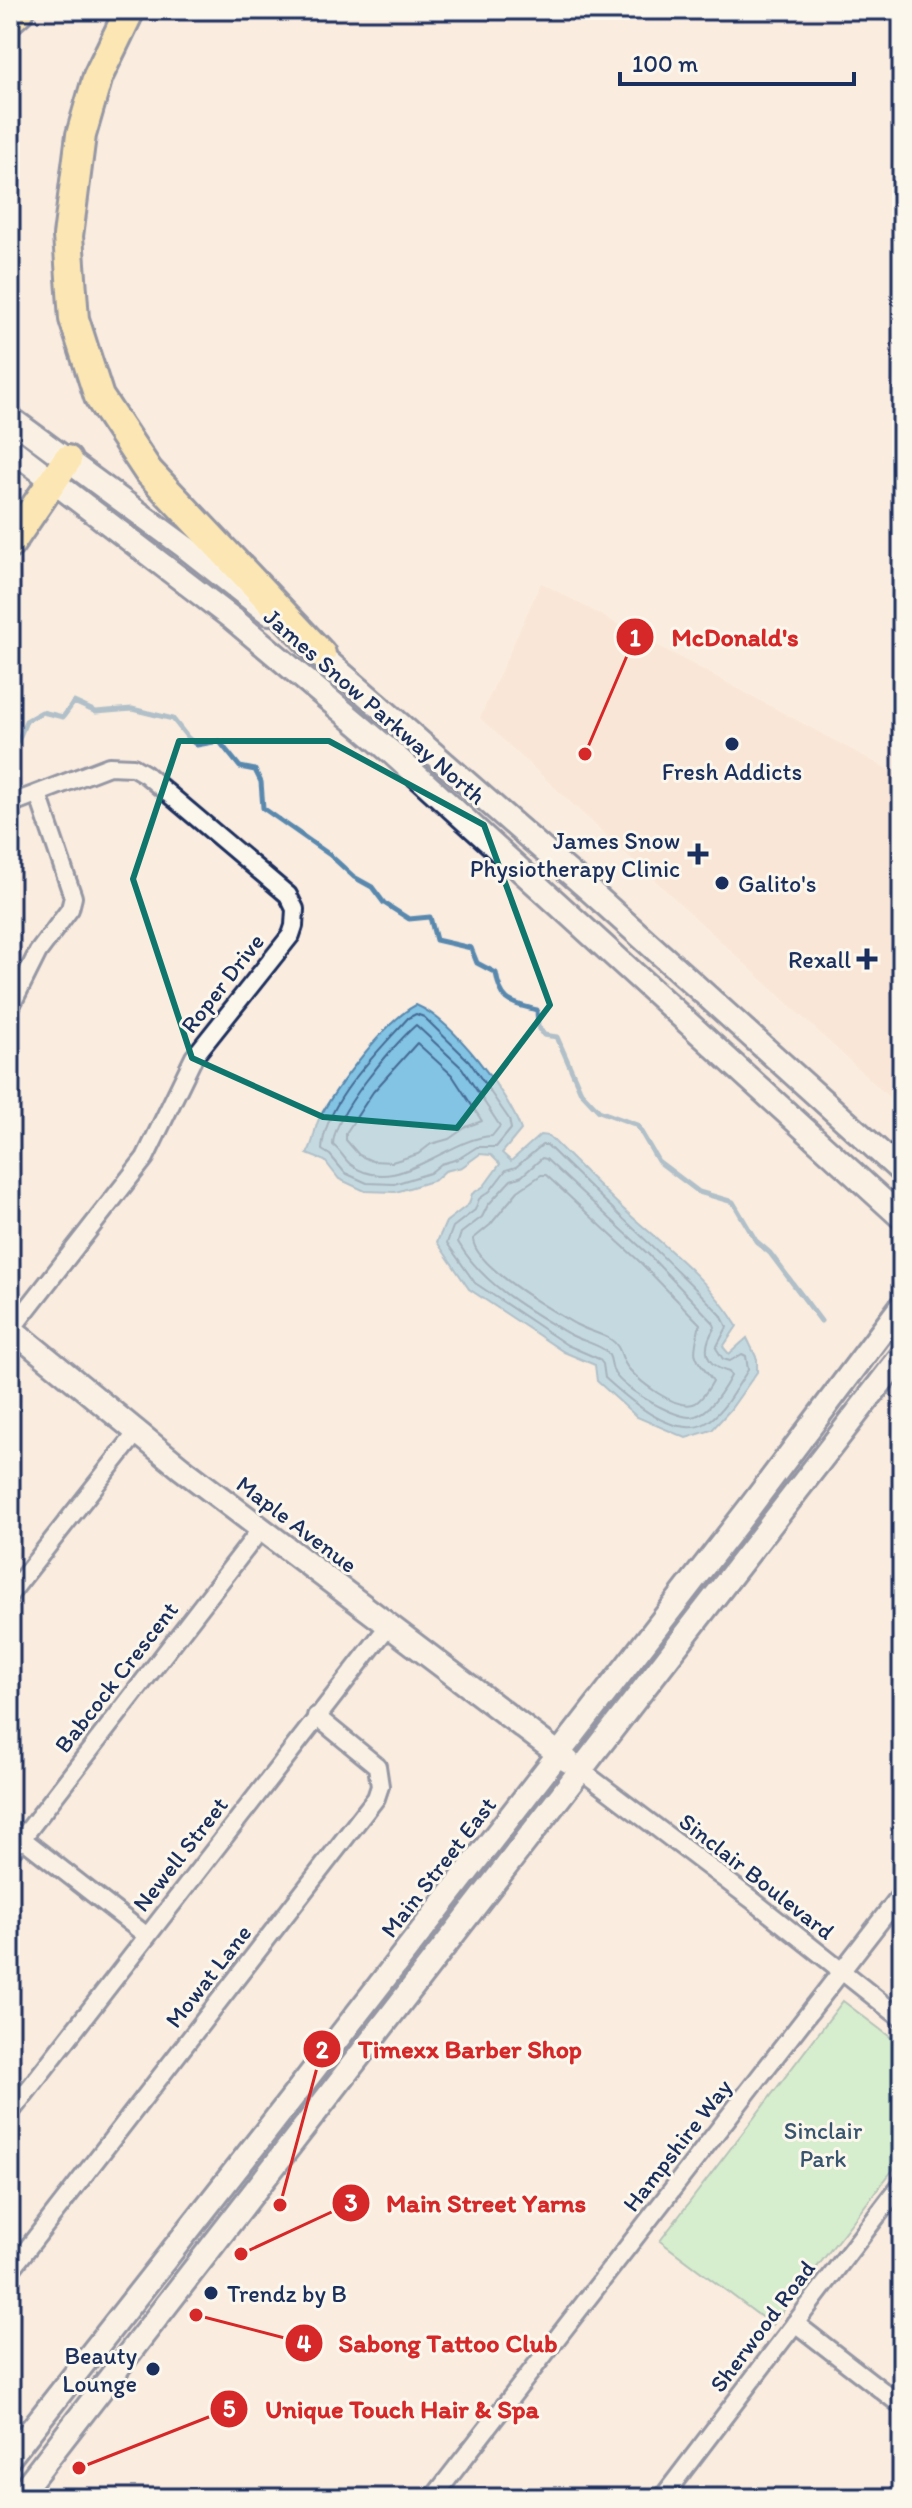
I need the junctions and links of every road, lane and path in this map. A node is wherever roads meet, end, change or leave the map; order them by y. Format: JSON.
{"nodes":[{"id":1,"x":20,"y":10,"type":"edge"},
{"id":2,"x":130,"y":10,"type":"edge"},
{"id":3,"x":10,"y":19,"type":"edge"},
{"id":4,"x":10,"y":418,"type":"edge"},
{"id":5,"x":10,"y":448,"type":"edge"},
{"id":6,"x":60,"y":470,"type":"junction"},
{"id":7,"x":10,"y":544,"type":"edge"},
{"id":8,"x":321,"y":654,"type":"junction"},
{"id":9,"x":38,"y":794,"type":"junction"},
{"id":10,"x":10,"y":804,"type":"edge"},
{"id":11,"x":10,"y":1008,"type":"edge"},
{"id":12,"x":902,"y":1172,"type":"edge"},
{"id":13,"x":902,"y":1218,"type":"edge"},
{"id":14,"x":902,"y":1305,"type":"edge"},
{"id":15,"x":11,"y":1329,"type":"edge"},
{"id":16,"x":902,"y":1355,"type":"edge"},
{"id":17,"x":138,"y":1431,"type":"junction"},
{"id":18,"x":261,"y":1529,"type":"junction"},
{"id":19,"x":10,"y":1594,"type":"edge"},
{"id":20,"x":389,"y":1625,"type":"junction"},
{"id":21,"x":316,"y":1716,"type":"junction"},
{"id":22,"x":558,"y":1753,"type":"junction"},
{"id":23,"x":582,"y":1771,"type":"junction"},
{"id":24,"x":16,"y":1834,"type":"edge"},
{"id":25,"x":10,"y":1854,"type":"edge"},
{"id":26,"x":902,"y":1893,"type":"edge"},
{"id":27,"x":147,"y":1936,"type":"junction"},
{"id":28,"x":840,"y":1972,"type":"junction"},
{"id":29,"x":902,"y":2019,"type":"edge"},
{"id":30,"x":10,"y":2113,"type":"edge"},
{"id":31,"x":902,"y":2183,"type":"edge"},
{"id":32,"x":10,"y":2271,"type":"edge"},
{"id":33,"x":795,"y":2323,"type":"junction"},
{"id":34,"x":902,"y":2406,"type":"edge"},
{"id":35,"x":10,"y":2457,"type":"edge"},
{"id":36,"x":17,"y":2498,"type":"edge"},
{"id":37,"x":433,"y":2498,"type":"edge"},
{"id":38,"x":662,"y":2498,"type":"edge"}],
"edges":[{"from":1,"to":3,"type":"highway"},
{"from":2,"to":8,"type":"highway"},
{"from":4,"to":6,"type":"main road","name":"James Snow Parkway North"},
{"from":5,"to":6,"type":"main road","name":"James Snow Parkway North"},
{"from":6,"to":7,"type":"highway"},
{"from":6,"to":8,"type":"main road","name":"James Snow Parkway North"},
{"from":6,"to":13,"type":"main road","name":"James Snow Parkway North"},
{"from":8,"to":12,"type":"main road","name":"James Snow Parkway North"},
{"from":9,"to":10,"type":"street","name":"Roper Drive"},
{"from":9,"to":11,"type":"street"},
{"from":9,"to":15,"type":"street","name":"Roper Drive"},
{"from":14,"to":22,"type":"main road","name":"Main Street East"},
{"from":15,"to":17,"type":"main road","name":"Maple Avenue"},
{"from":16,"to":23,"type":"main road"},
{"from":17,"to":18,"type":"main road","name":"Maple Avenue"},
{"from":17,"to":19,"type":"street"},
{"from":18,"to":20,"type":"main road","name":"Maple Avenue"},
{"from":18,"to":24,"type":"street","name":"Babcock Crescent"},
{"from":20,"to":21,"type":"street","name":"Newell Street"},
{"from":20,"to":22,"type":"main road","name":"Maple Avenue"},
{"from":21,"to":27,"type":"street","name":"Newell Street"},
{"from":21,"to":32,"type":"street","name":"Mowat Lane"},
{"from":22,"to":23,"type":"main road","name":"Maple Avenue"},
{"from":22,"to":35,"type":"main road","name":"Main Street East"},
{"from":23,"to":28,"type":"street","name":"Sinclair Boulevard"},
{"from":23,"to":36,"type":"main road"},
{"from":24,"to":25,"type":"street","name":"Babcock Crescent"},
{"from":24,"to":27,"type":"street"},
{"from":26,"to":28,"type":"street","name":"Hampshire Way"},
{"from":27,"to":30,"type":"street","name":"Newell Street"},
{"from":28,"to":29,"type":"street","name":"Sinclair Boulevard"},
{"from":28,"to":37,"type":"street","name":"Hampshire Way"},
{"from":31,"to":33,"type":"street","name":"Sherwood Road"},
{"from":33,"to":34,"type":"street"},
{"from":33,"to":38,"type":"street","name":"Sherwood Road"}]}
